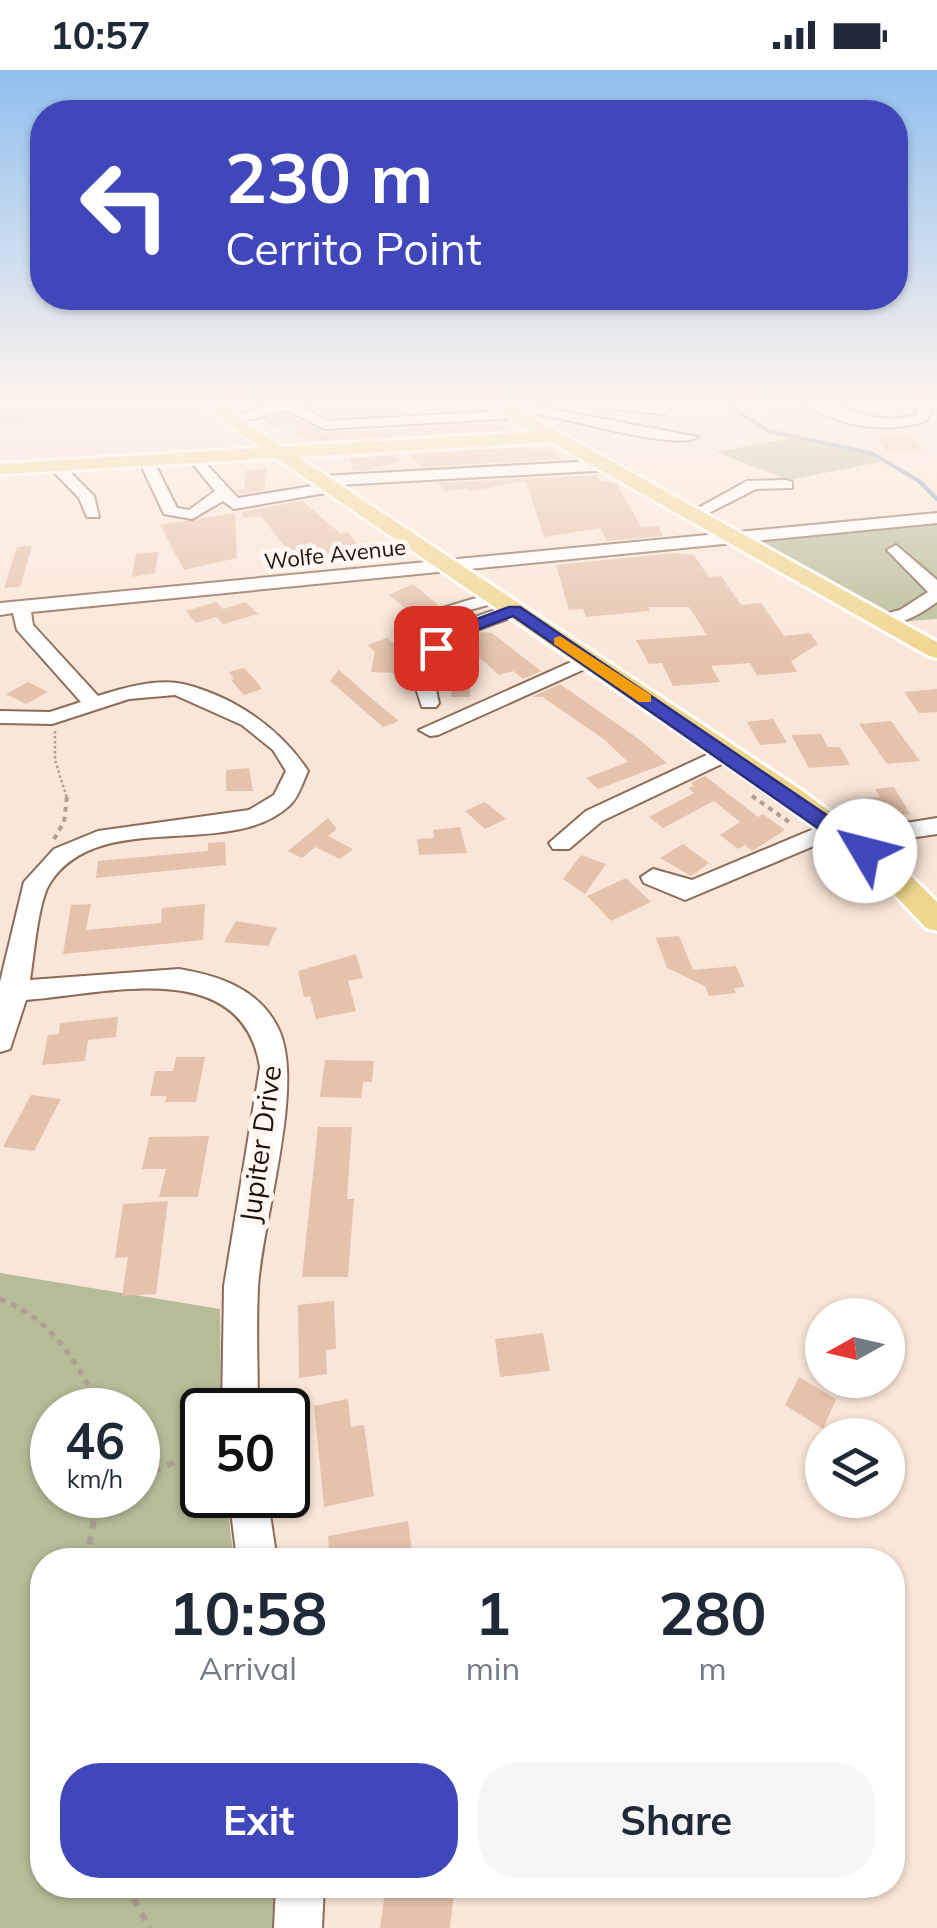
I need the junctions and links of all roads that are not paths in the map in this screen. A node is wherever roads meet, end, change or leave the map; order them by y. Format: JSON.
{"nodes":[{"id":1,"x":78,"y":488,"type":"edge"},
{"id":2,"x":160,"y":488,"type":"edge"},
{"id":3,"x":217,"y":488,"type":"edge"},
{"id":4,"x":309,"y":488,"type":"edge"},
{"id":5,"x":332,"y":488,"type":"edge"},
{"id":6,"x":652,"y":488,"type":"edge"},
{"id":7,"x":746,"y":488,"type":"edge"},
{"id":8,"x":222,"y":494,"type":"junction"},
{"id":9,"x":697,"y":513,"type":"junction"},
{"id":10,"x":93,"y":514,"type":"dead end"},
{"id":11,"x":937,"y":518,"type":"edge"},
{"id":12,"x":734,"y":536,"type":"junction"},
{"id":13,"x":896,"y":550,"type":"dead end"},
{"id":14,"x":448,"y":564,"type":"junction"},
{"id":15,"x":937,"y":592,"type":"edge"},
{"id":16,"x":505,"y":604,"type":"junction"},
{"id":17,"x":10,"y":608,"type":"edge"},
{"id":18,"x":882,"y":621,"type":"junction"},
{"id":19,"x":406,"y":622,"type":"dead end"},
{"id":20,"x":937,"y":651,"type":"edge"},
{"id":21,"x":589,"y":660,"type":"junction"},
{"id":22,"x":429,"y":703,"type":"dead end"},
{"id":23,"x":94,"y":705,"type":"junction"},
{"id":24,"x":0,"y":716,"type":"edge"},
{"id":25,"x":430,"y":730,"type":"dead end"},
{"id":26,"x":726,"y":753,"type":"junction"},
{"id":27,"x":937,"y":826,"type":"edge"},
{"id":28,"x":842,"y":834,"type":"junction"},
{"id":29,"x":561,"y":843,"type":"dead end"},
{"id":30,"x":653,"y":877,"type":"dead end"},
{"id":31,"x":937,"y":920,"type":"edge"},
{"id":32,"x":7,"y":991,"type":"edge"},
{"id":33,"x":0,"y":1042,"type":"edge"},
{"id":34,"x":240,"y":1388,"type":"edge"},
{"id":35,"x":251,"y":1518,"type":"edge"},
{"id":36,"x":255,"y":1548,"type":"edge"},
{"id":37,"x":299,"y":1898,"type":"edge"},
{"id":38,"x":298,"y":1928,"type":"edge"}],
"edges":[{"from":1,"to":10,"type":"street"},
{"from":2,"to":8,"type":"street"},
{"from":3,"to":8,"type":"street"},
{"from":4,"to":8,"type":"street"},
{"from":5,"to":14,"type":"main road"},
{"from":6,"to":9,"type":"main road"},
{"from":7,"to":9,"type":"street"},
{"from":9,"to":12,"type":"main road"},
{"from":11,"to":12,"type":"street","name":"Wolfe Avenue"},
{"from":12,"to":14,"type":"street","name":"Wolfe Avenue"},
{"from":12,"to":18,"type":"main road"},
{"from":13,"to":15,"type":"street"},
{"from":14,"to":16,"type":"main road"},
{"from":14,"to":17,"type":"street","name":"Wolfe Avenue"},
{"from":15,"to":18,"type":"street"},
{"from":16,"to":19,"type":"street"},
{"from":16,"to":21,"type":"main road"},
{"from":16,"to":22,"type":"street"},
{"from":17,"to":23,"type":"street"},
{"from":18,"to":20,"type":"main road"},
{"from":21,"to":25,"type":"street"},
{"from":21,"to":26,"type":"main road"},
{"from":23,"to":24,"type":"street"},
{"from":23,"to":32,"type":"street"},
{"from":26,"to":28,"type":"main road"},
{"from":26,"to":29,"type":"street"},
{"from":27,"to":28,"type":"street"},
{"from":28,"to":30,"type":"street"},
{"from":28,"to":31,"type":"main road"},
{"from":32,"to":33,"type":"street"},
{"from":32,"to":34,"type":"street","name":"Jupiter Drive"},
{"from":35,"to":36,"type":"street"},
{"from":37,"to":38,"type":"street"}]}
